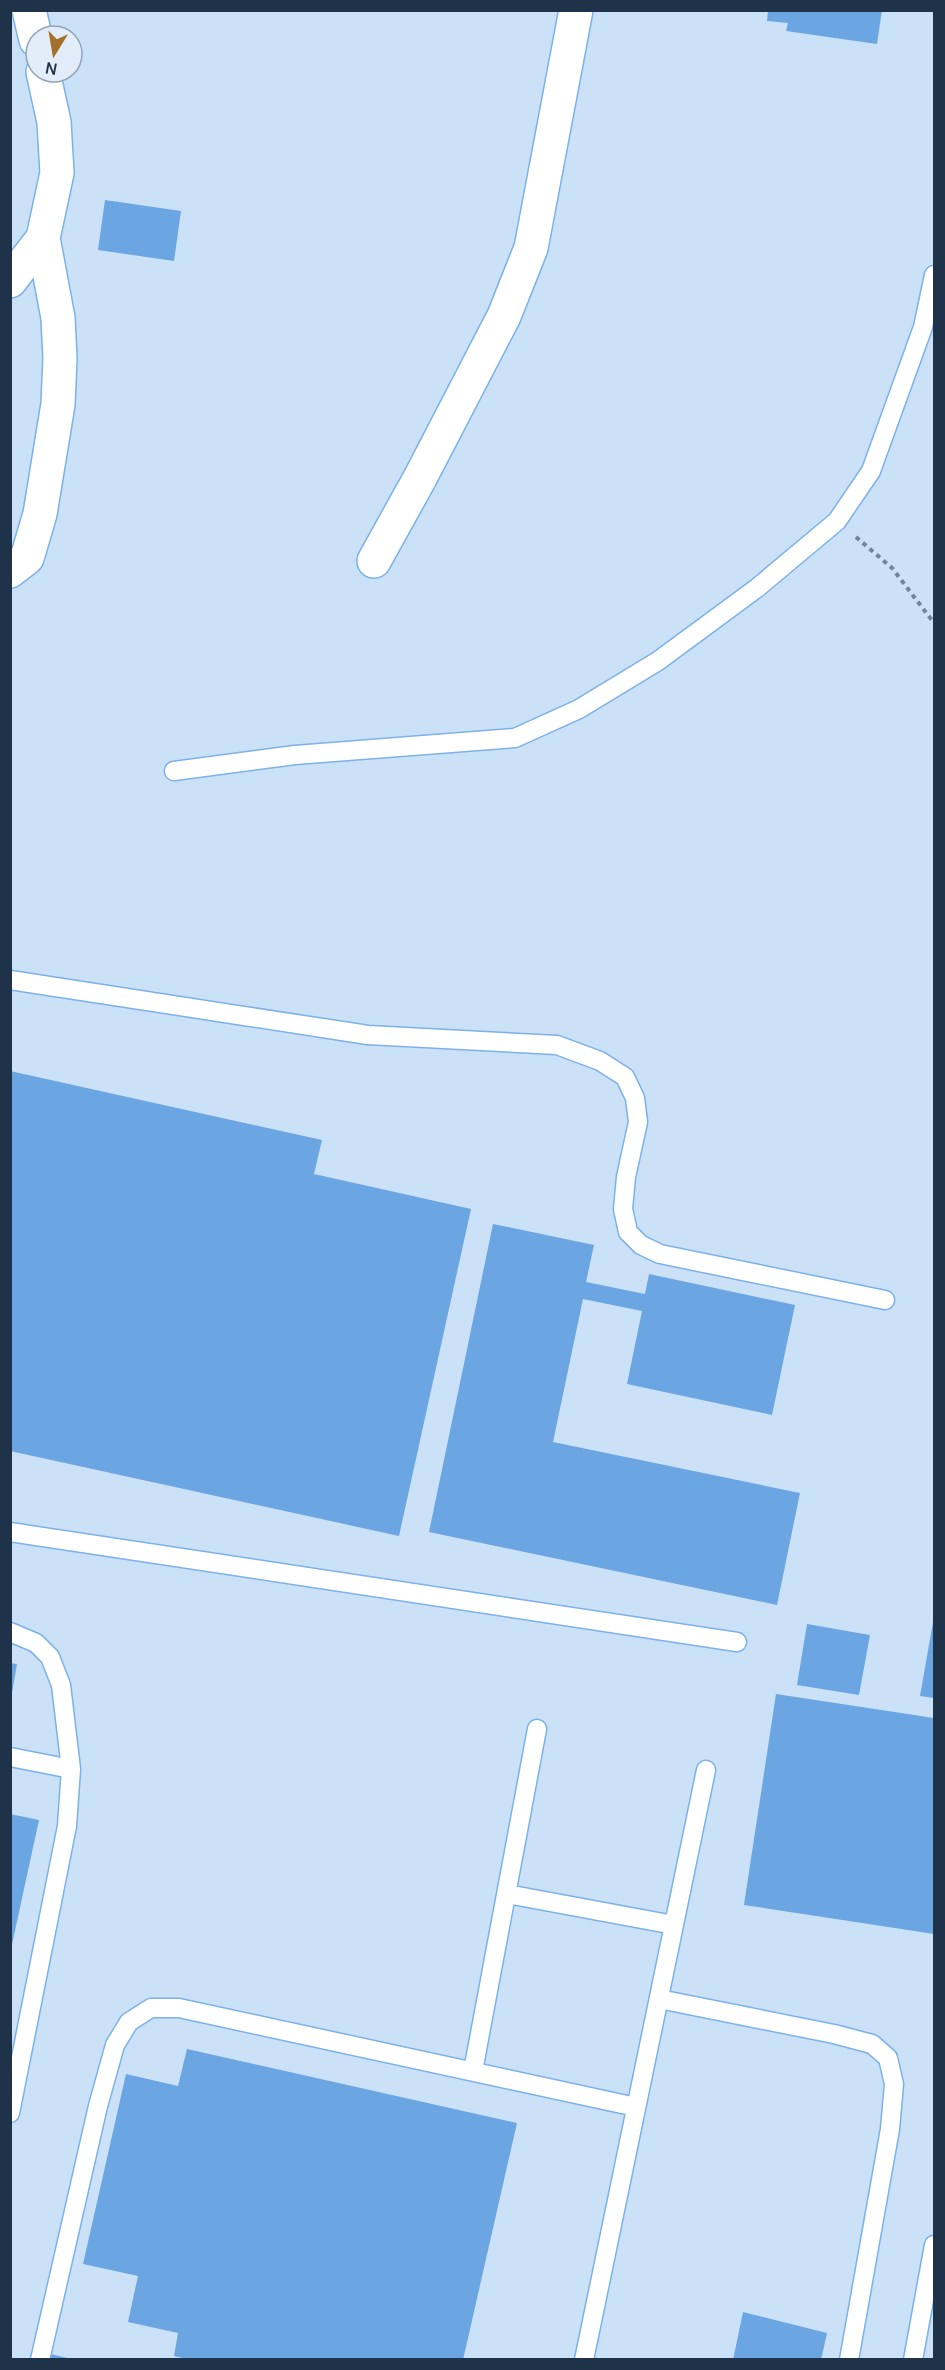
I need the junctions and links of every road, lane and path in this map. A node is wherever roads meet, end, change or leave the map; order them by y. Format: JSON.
{"nodes":[{"id":1,"x":576,"y":10,"type":"edge"},
{"id":2,"x":46,"y":84,"type":"edge"},
{"id":3,"x":43,"y":238,"type":"junction"},
{"id":4,"x":934,"y":275,"type":"edge"},
{"id":5,"x":10,"y":281,"type":"edge"},
{"id":6,"x":837,"y":521,"type":"junction"},
{"id":7,"x":374,"y":561,"type":"dead end"},
{"id":8,"x":10,"y":571,"type":"edge"},
{"id":9,"x":934,"y":623,"type":"edge"},
{"id":10,"x":174,"y":771,"type":"dead end"},
{"id":11,"x":10,"y":980,"type":"edge"},
{"id":12,"x":885,"y":1300,"type":"dead end"},
{"id":13,"x":10,"y":1532,"type":"edge"},
{"id":14,"x":10,"y":1632,"type":"edge"},
{"id":15,"x":737,"y":1642,"type":"dead end"},
{"id":16,"x":537,"y":1729,"type":"dead end"},
{"id":17,"x":10,"y":1757,"type":"edge"},
{"id":18,"x":70,"y":1769,"type":"junction"},
{"id":19,"x":706,"y":1770,"type":"dead end"},
{"id":20,"x":507,"y":1894,"type":"junction"},
{"id":21,"x":674,"y":1925,"type":"junction"},
{"id":22,"x":659,"y":1999,"type":"junction"},
{"id":23,"x":473,"y":2071,"type":"junction"},
{"id":24,"x":636,"y":2107,"type":"junction"},
{"id":25,"x":10,"y":2113,"type":"edge"},
{"id":26,"x":934,"y":2255,"type":"edge"},
{"id":27,"x":40,"y":2360,"type":"edge"},
{"id":28,"x":584,"y":2360,"type":"edge"},
{"id":29,"x":849,"y":2360,"type":"edge"},
{"id":30,"x":913,"y":2360,"type":"edge"}],
"edges":[{"from":1,"to":7,"type":"street"},
{"from":2,"to":3,"type":"street"},
{"from":3,"to":5,"type":"street"},
{"from":3,"to":8,"type":"street"},
{"from":4,"to":6,"type":"lane"},
{"from":6,"to":9,"type":"path"},
{"from":6,"to":10,"type":"lane"},
{"from":11,"to":12,"type":"lane"},
{"from":13,"to":15,"type":"lane"},
{"from":14,"to":18,"type":"lane"},
{"from":16,"to":20,"type":"lane"},
{"from":17,"to":18,"type":"lane"},
{"from":18,"to":25,"type":"lane"},
{"from":19,"to":21,"type":"lane"},
{"from":20,"to":21,"type":"lane"},
{"from":20,"to":23,"type":"lane"},
{"from":21,"to":22,"type":"lane"},
{"from":22,"to":24,"type":"lane"},
{"from":22,"to":29,"type":"lane"},
{"from":23,"to":24,"type":"lane"},
{"from":23,"to":27,"type":"lane"},
{"from":24,"to":28,"type":"lane"},
{"from":26,"to":30,"type":"lane"}]}
